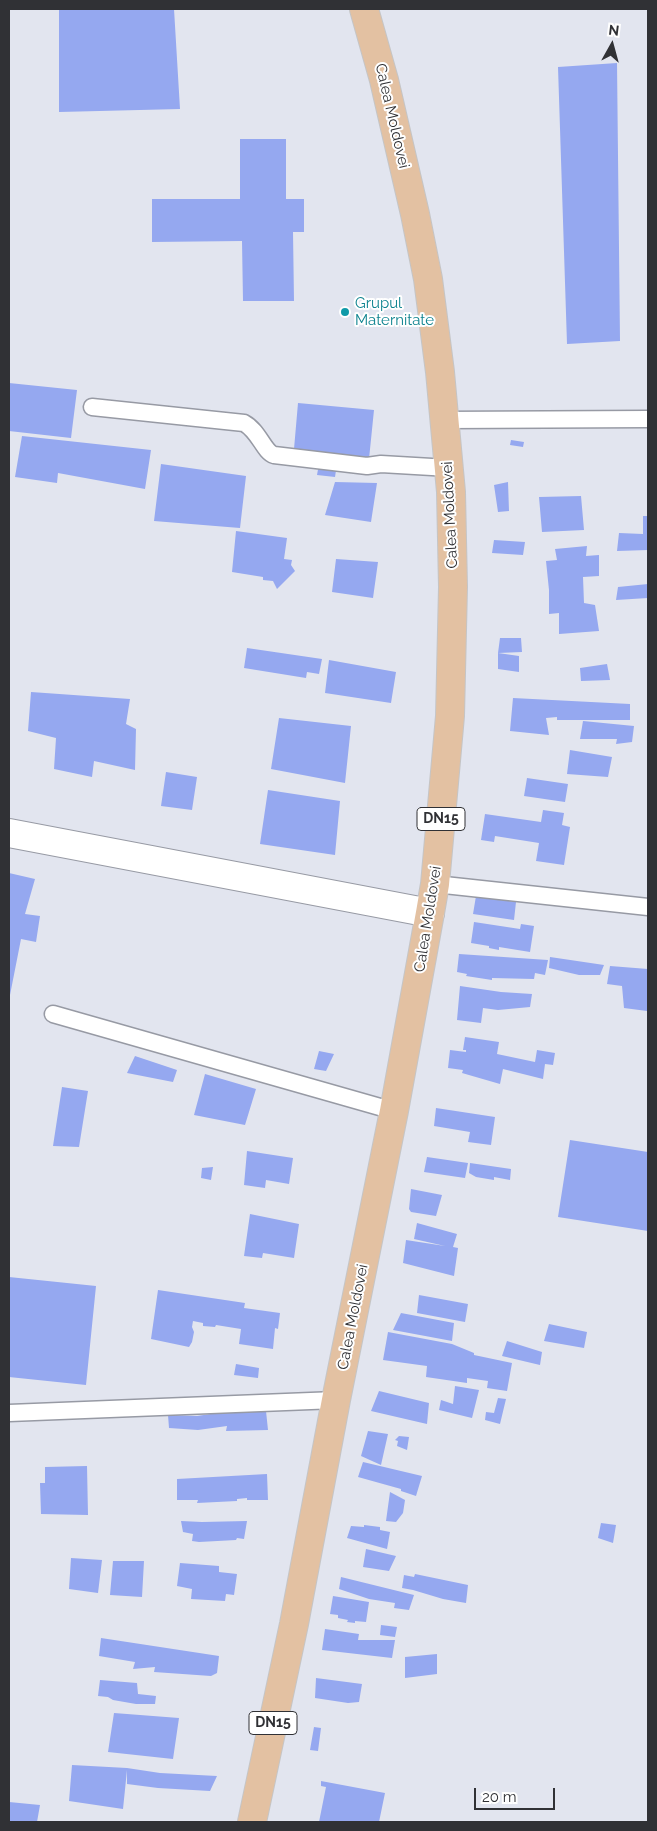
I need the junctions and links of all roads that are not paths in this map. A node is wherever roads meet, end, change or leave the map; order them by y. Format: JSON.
{"nodes":[{"id":1,"x":364,"y":9,"type":"edge"},
{"id":2,"x":92,"y":407,"type":"dead end"},
{"id":3,"x":648,"y":419,"type":"edge"},
{"id":4,"x":444,"y":420,"type":"junction"},
{"id":5,"x":448,"y":468,"type":"junction"},
{"id":6,"x":9,"y":833,"type":"edge"},
{"id":7,"x":435,"y":884,"type":"junction"},
{"id":8,"x":648,"y":907,"type":"edge"},
{"id":9,"x":430,"y":913,"type":"junction"},
{"id":10,"x":53,"y":1014,"type":"dead end"},
{"id":11,"x":394,"y":1111,"type":"junction"},
{"id":12,"x":336,"y":1400,"type":"junction"},
{"id":13,"x":9,"y":1413,"type":"edge"},
{"id":14,"x":252,"y":1822,"type":"edge"}],
"edges":[{"from":1,"to":4,"type":"main road","name":"Calea Moldovei","number":"DN15"},
{"from":2,"to":5,"type":"lane"},
{"from":3,"to":4,"type":"lane"},
{"from":4,"to":5,"type":"main road","name":"Calea Moldovei","number":"DN15"},
{"from":5,"to":7,"type":"main road","name":"Calea Moldovei","number":"DN15"},
{"from":6,"to":9,"type":"street"},
{"from":7,"to":8,"type":"lane"},
{"from":7,"to":9,"type":"main road","name":"Calea Moldovei","number":"DN15"},
{"from":9,"to":11,"type":"main road","name":"Calea Moldovei","number":"DN15"},
{"from":10,"to":11,"type":"lane"},
{"from":11,"to":12,"type":"main road","name":"Calea Moldovei","number":"DN15"},
{"from":12,"to":13,"type":"lane"},
{"from":12,"to":14,"type":"main road","name":"Calea Moldovei","number":"DN15"}]}
